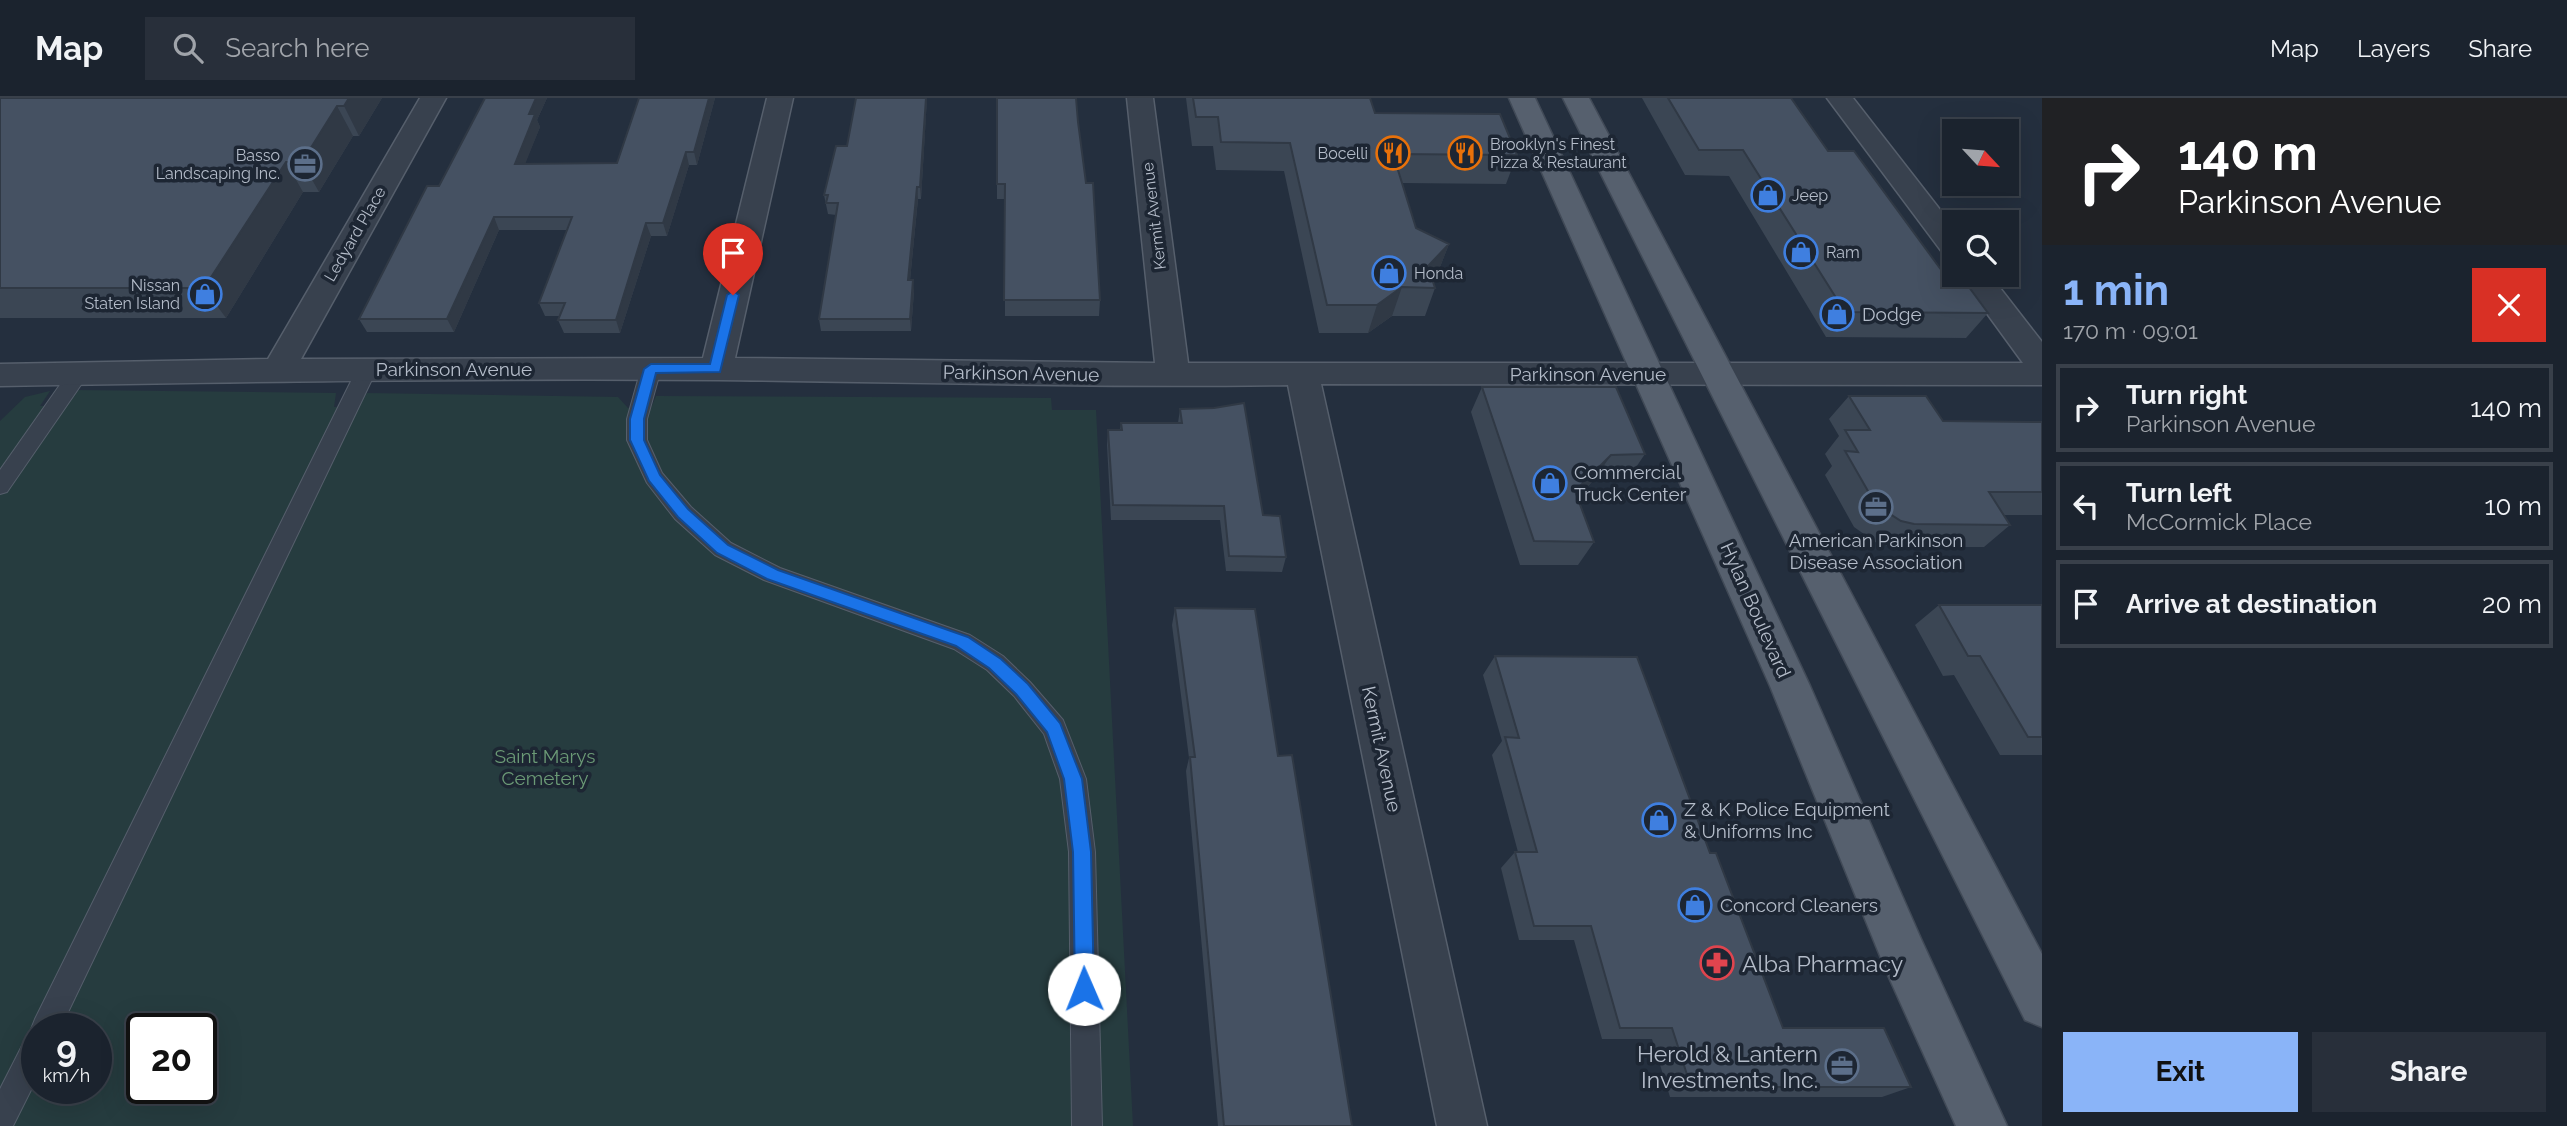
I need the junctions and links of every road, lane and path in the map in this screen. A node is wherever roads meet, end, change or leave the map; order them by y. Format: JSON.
{"nodes":[{"id":1,"x":433,"y":98,"type":"edge"},
{"id":2,"x":780,"y":98,"type":"edge"},
{"id":3,"x":1140,"y":98,"type":"edge"},
{"id":4,"x":1522,"y":98,"type":"edge"},
{"id":5,"x":1576,"y":98,"type":"edge"},
{"id":6,"x":1840,"y":98,"type":"edge"},
{"id":7,"x":1942,"y":232,"type":"edge"},
{"id":8,"x":1983,"y":287,"type":"edge"},
{"id":9,"x":2042,"y":365,"type":"edge"},
{"id":10,"x":278,"y":369,"type":"junction"},
{"id":11,"x":367,"y":369,"type":"junction"},
{"id":12,"x":651,"y":369,"type":"junction"},
{"id":13,"x":716,"y":369,"type":"junction"},
{"id":14,"x":1302,"y":373,"type":"junction"},
{"id":15,"x":79,"y":374,"type":"junction"},
{"id":16,"x":1647,"y":374,"type":"junction"},
{"id":17,"x":2042,"y":374,"type":"edge"},
{"id":18,"x":0,"y":375,"type":"edge"},
{"id":19,"x":1173,"y":375,"type":"junction"},
{"id":20,"x":1717,"y":375,"type":"junction"},
{"id":21,"x":0,"y":486,"type":"edge"},
{"id":22,"x":2042,"y":1003,"type":"edge"},
{"id":23,"x":53,"y":1013,"type":"edge"},
{"id":24,"x":21,"y":1078,"type":"edge"},
{"id":25,"x":0,"y":1121,"type":"edge"},
{"id":26,"x":1087,"y":1126,"type":"edge"},
{"id":27,"x":1462,"y":1126,"type":"edge"},
{"id":28,"x":1982,"y":1126,"type":"edge"}],
"edges":[{"from":1,"to":10,"type":"street","name":"Ledyard Place"},
{"from":2,"to":13,"type":"street"},
{"from":3,"to":19,"type":"street","name":"Kermit Avenue"},
{"from":4,"to":16,"type":"main road","name":"Hylan Boulevard"},
{"from":5,"to":20,"type":"main road"},
{"from":6,"to":7,"type":"street"},
{"from":8,"to":9,"type":"street"},
{"from":10,"to":11,"type":"street","name":"Parkinson Avenue"},
{"from":10,"to":15,"type":"street","name":"Parkinson Avenue"},
{"from":11,"to":12,"type":"street","name":"Parkinson Avenue"},
{"from":11,"to":23,"type":"lane"},
{"from":12,"to":13,"type":"street","name":"Parkinson Avenue"},
{"from":12,"to":26,"type":"lane"},
{"from":13,"to":19,"type":"street","name":"Parkinson Avenue"},
{"from":14,"to":16,"type":"street","name":"Parkinson Avenue"},
{"from":14,"to":19,"type":"street","name":"Parkinson Avenue"},
{"from":14,"to":27,"type":"street","name":"Kermit Avenue"},
{"from":15,"to":18,"type":"street","name":"Parkinson Avenue"},
{"from":15,"to":21,"type":"lane"},
{"from":16,"to":20,"type":"street","name":"Parkinson Avenue"},
{"from":16,"to":28,"type":"main road","name":"Hylan Boulevard"},
{"from":17,"to":20,"type":"street","name":"Parkinson Avenue"},
{"from":20,"to":22,"type":"main road"},
{"from":24,"to":25,"type":"lane"}]}
